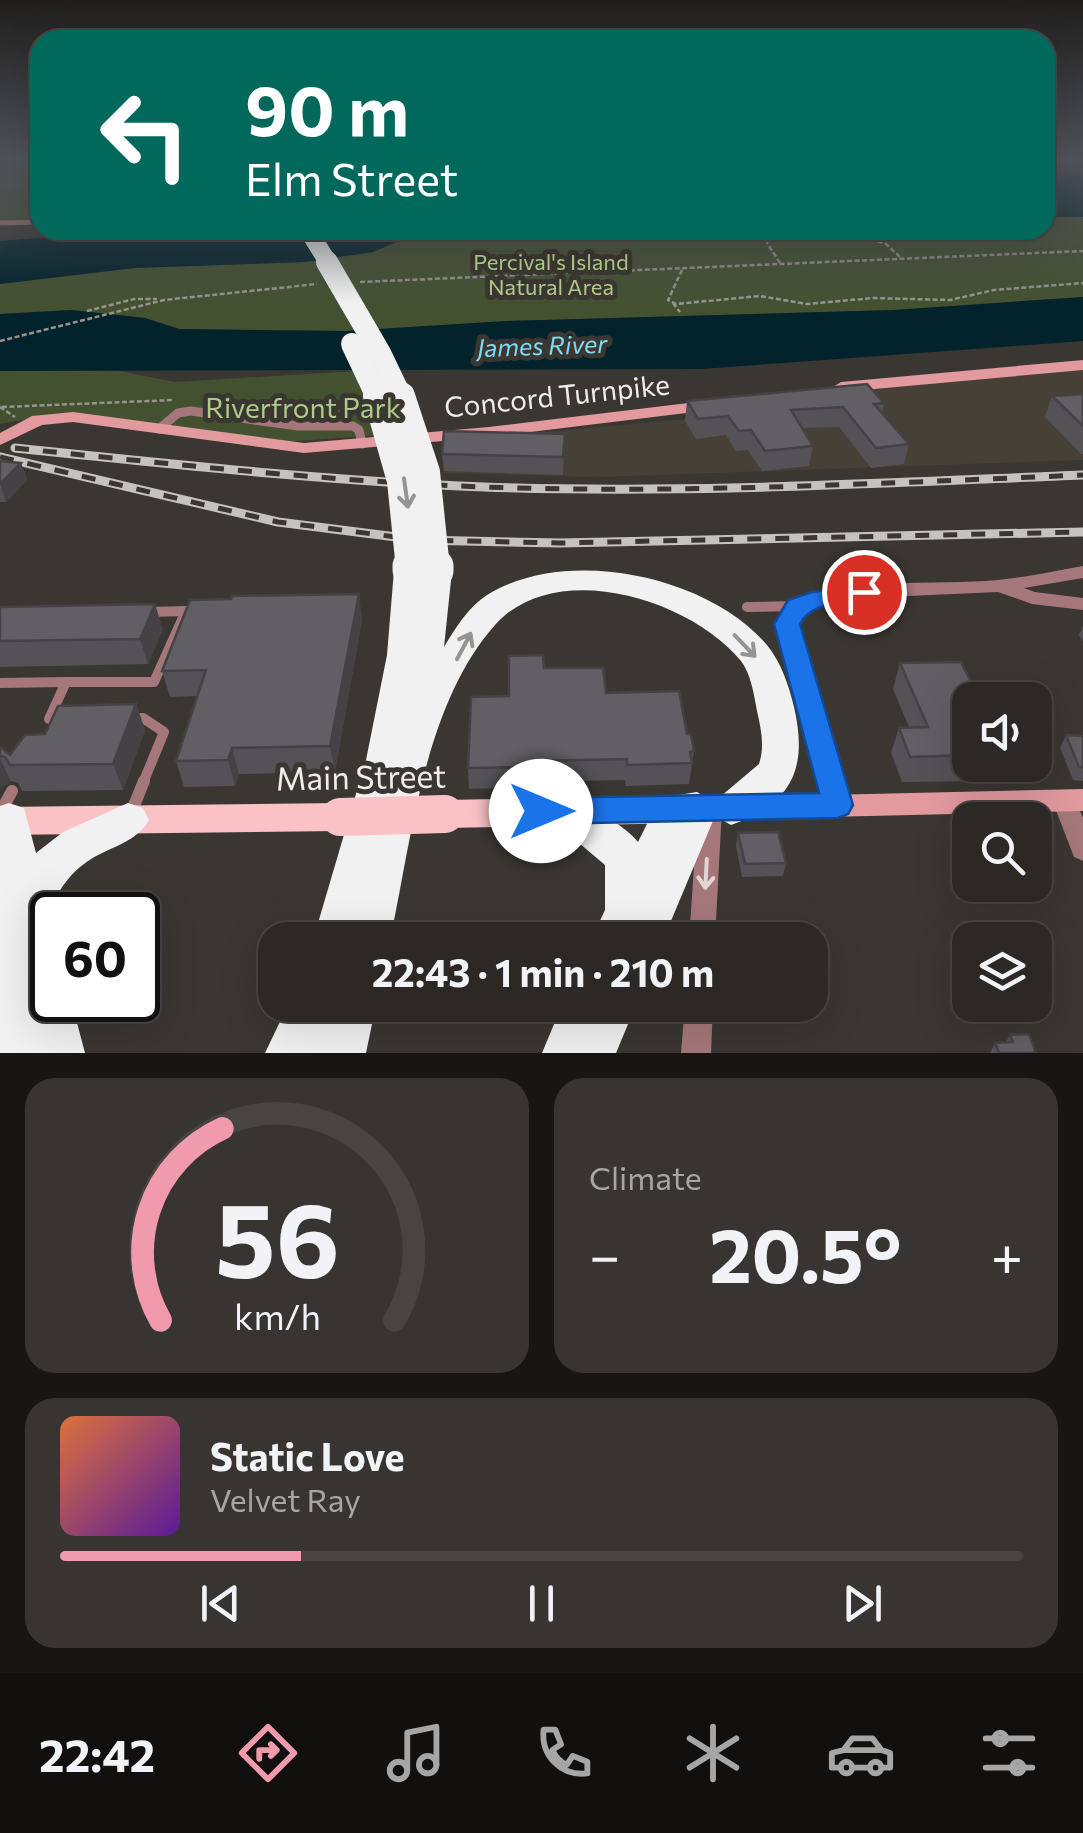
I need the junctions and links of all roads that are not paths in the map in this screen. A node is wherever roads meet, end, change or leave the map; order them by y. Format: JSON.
{"nodes":[{"id":1,"x":30,"y":222,"type":"edge"},
{"id":2,"x":0,"y":224,"type":"edge"},
{"id":3,"x":296,"y":240,"type":"edge"},
{"id":4,"x":313,"y":240,"type":"edge"},
{"id":5,"x":1083,"y":365,"type":"edge"},
{"id":6,"x":377,"y":366,"type":"junction"},
{"id":7,"x":832,"y":389,"type":"edge"},
{"id":8,"x":735,"y":402,"type":"edge"},
{"id":9,"x":0,"y":440,"type":"edge"},
{"id":10,"x":423,"y":571,"type":"junction"},
{"id":11,"x":1083,"y":572,"type":"edge"},
{"id":12,"x":1000,"y":586,"type":"junction"},
{"id":13,"x":1083,"y":604,"type":"edge"},
{"id":14,"x":797,"y":606,"type":"junction"},
{"id":15,"x":747,"y":607,"type":"dead end"},
{"id":16,"x":204,"y":610,"type":"edge"},
{"id":17,"x":186,"y":611,"type":"junction"},
{"id":18,"x":130,"y":613,"type":"edge"},
{"id":19,"x":66,"y":682,"type":"junction"},
{"id":20,"x":0,"y":683,"type":"edge"},
{"id":21,"x":124,"y":718,"type":"edge"},
{"id":22,"x":68,"y":719,"type":"edge"},
{"id":23,"x":48,"y":720,"type":"junction"},
{"id":24,"x":416,"y":731,"type":"junction"},
{"id":25,"x":39,"y":737,"type":"edge"},
{"id":26,"x":1074,"y":800,"type":"edge"},
{"id":27,"x":838,"y":805,"type":"junction"},
{"id":28,"x":703,"y":808,"type":"junction"},
{"id":29,"x":5,"y":811,"type":"edge"},
{"id":30,"x":541,"y":811,"type":"junction"},
{"id":31,"x":128,"y":820,"type":"junction"},
{"id":32,"x":1083,"y":850,"type":"edge"},
{"id":33,"x":13,"y":920,"type":"edge"},
{"id":34,"x":341,"y":922,"type":"edge"},
{"id":35,"x":372,"y":922,"type":"edge"},
{"id":36,"x":627,"y":922,"type":"edge"},
{"id":37,"x":632,"y":922,"type":"edge"},
{"id":38,"x":702,"y":922,"type":"edge"},
{"id":39,"x":307,"y":1022,"type":"edge"},
{"id":40,"x":312,"y":1022,"type":"edge"},
{"id":41,"x":349,"y":1022,"type":"edge"},
{"id":42,"x":355,"y":1022,"type":"edge"},
{"id":43,"x":580,"y":1022,"type":"edge"},
{"id":44,"x":605,"y":1022,"type":"edge"},
{"id":45,"x":697,"y":1022,"type":"edge"},
{"id":46,"x":23,"y":1053,"type":"edge"},
{"id":47,"x":60,"y":1053,"type":"edge"},
{"id":48,"x":290,"y":1053,"type":"edge"},
{"id":49,"x":305,"y":1053,"type":"edge"},
{"id":50,"x":341,"y":1053,"type":"edge"},
{"id":51,"x":357,"y":1053,"type":"edge"},
{"id":52,"x":567,"y":1053,"type":"edge"},
{"id":53,"x":591,"y":1053,"type":"edge"},
{"id":54,"x":696,"y":1053,"type":"edge"}],
"edges":[{"from":1,"to":2,"type":"lane"},
{"from":3,"to":6,"type":"highway","bridge":true},
{"from":4,"to":6,"type":"highway","bridge":true},
{"from":5,"to":7,"type":"street"},
{"from":6,"to":10,"type":"highway","bridge":true},
{"from":8,"to":9,"type":"street","name":"Concord Turnpike"},
{"from":10,"to":24,"type":"highway"},
{"from":10,"to":34,"type":"highway"},
{"from":11,"to":12,"type":"street"},
{"from":12,"to":13,"type":"street"},
{"from":12,"to":14,"type":"street"},
{"from":14,"to":15,"type":"lane"},
{"from":14,"to":27,"type":"street"},
{"from":16,"to":17,"type":"lane"},
{"from":17,"to":18,"type":"lane"},
{"from":17,"to":19,"type":"lane"},
{"from":19,"to":20,"type":"lane"},
{"from":19,"to":23,"type":"lane"},
{"from":21,"to":31,"type":"lane"},
{"from":22,"to":23,"type":"lane"},
{"from":23,"to":25,"type":"lane"},
{"from":24,"to":28,"type":"highway","one_way":true},
{"from":24,"to":35,"type":"highway"},
{"from":26,"to":27,"type":"street","name":"Main Street"},
{"from":26,"to":32,"type":"street"},
{"from":27,"to":28,"type":"street","name":"Main Street"},
{"from":28,"to":30,"type":"main road","name":"Main Street"},
{"from":28,"to":37,"type":"highway"},
{"from":28,"to":38,"type":"street","one_way":true},
{"from":29,"to":31,"type":"main road","name":"Main Street"},
{"from":29,"to":33,"type":"highway"},
{"from":30,"to":31,"type":"main road","name":"Main Street","bridge":true},
{"from":30,"to":36,"type":"highway"},
{"from":31,"to":33,"type":"highway"},
{"from":33,"to":46,"type":"highway"},
{"from":33,"to":47,"type":"highway"},
{"from":39,"to":48,"type":"highway"},
{"from":40,"to":49,"type":"highway"},
{"from":41,"to":50,"type":"highway"},
{"from":42,"to":51,"type":"highway"},
{"from":43,"to":52,"type":"highway"},
{"from":44,"to":53,"type":"highway"},
{"from":45,"to":54,"type":"street"}]}
